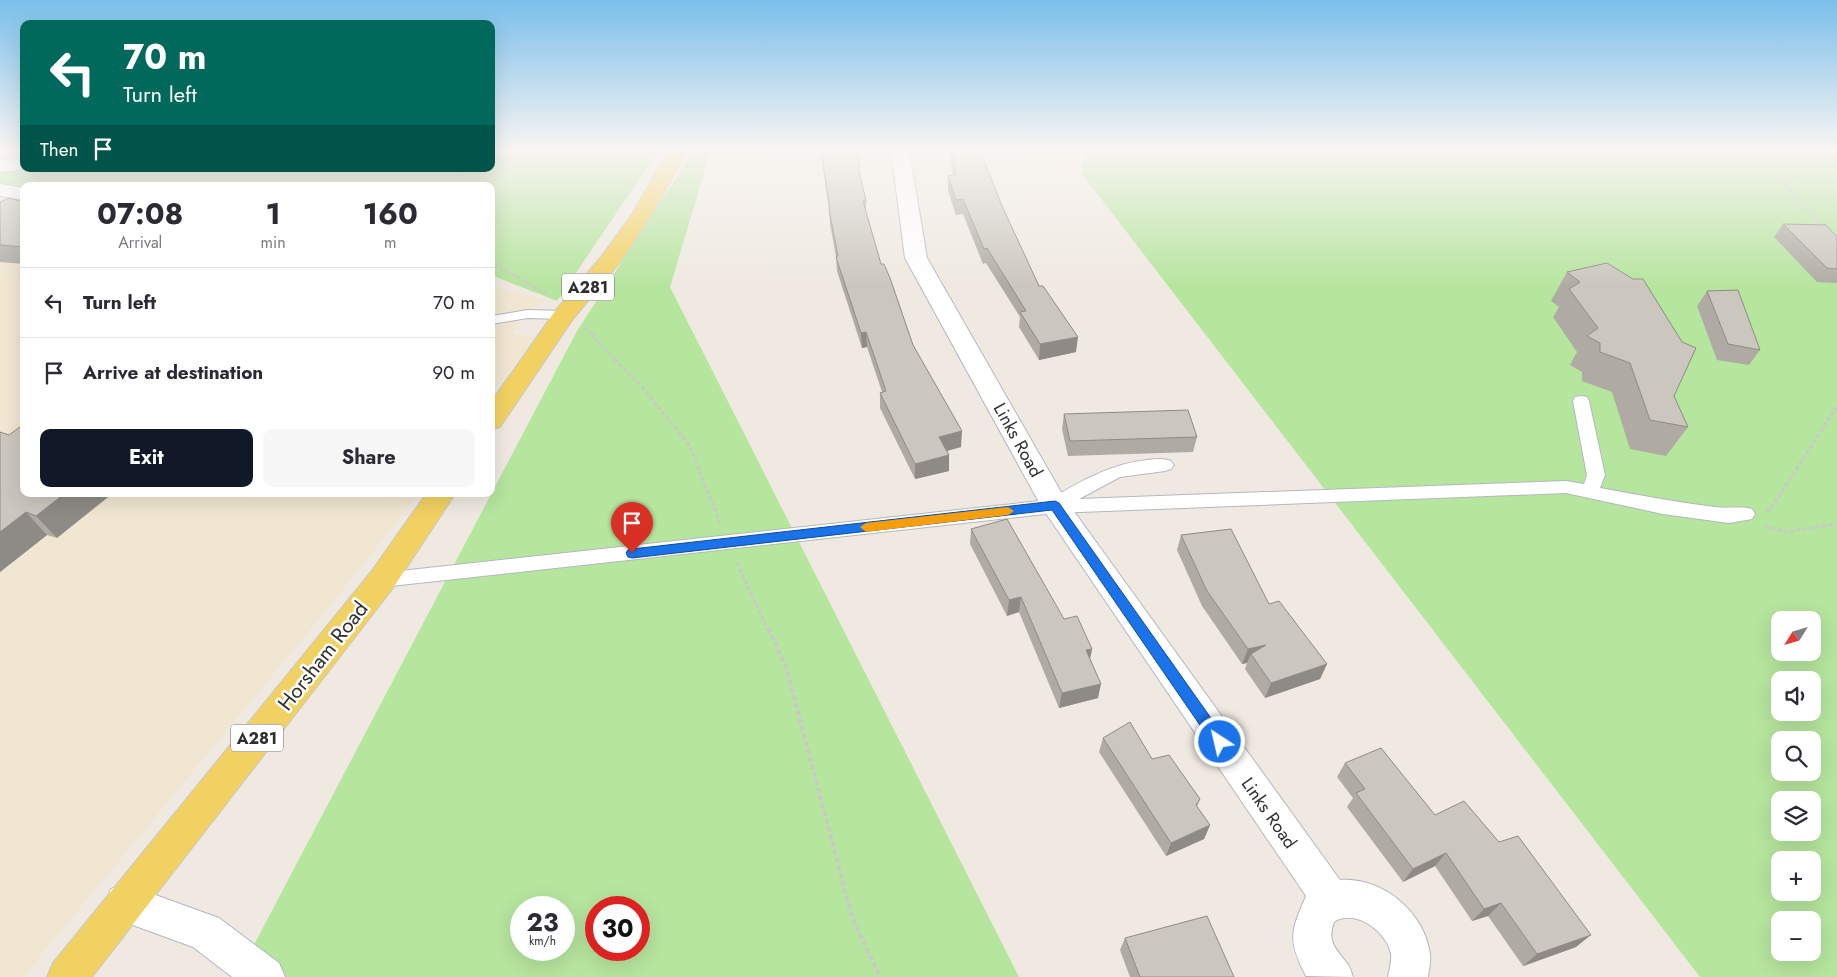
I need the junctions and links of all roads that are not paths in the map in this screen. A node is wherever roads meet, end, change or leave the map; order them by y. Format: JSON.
{"nodes":[{"id":1,"x":653,"y":196,"type":"edge"},
{"id":2,"x":907,"y":196,"type":"edge"},
{"id":3,"x":568,"y":312,"type":"junction"},
{"id":4,"x":495,"y":319,"type":"edge"},
{"id":5,"x":1581,"y":401,"type":"dead end"},
{"id":6,"x":495,"y":415,"type":"edge"},
{"id":7,"x":1165,"y":465,"type":"dead end"},
{"id":8,"x":1590,"y":492,"type":"junction"},
{"id":9,"x":439,"y":497,"type":"edge"},
{"id":10,"x":1055,"y":506,"type":"junction"},
{"id":11,"x":1737,"y":515,"type":"road end"},
{"id":12,"x":382,"y":580,"type":"junction"},
{"id":13,"x":1330,"y":900,"type":"junction"},
{"id":14,"x":125,"y":904,"type":"junction"},
{"id":15,"x":67,"y":977,"type":"edge"},
{"id":16,"x":265,"y":977,"type":"edge"},
{"id":17,"x":1332,"y":977,"type":"edge"},
{"id":18,"x":1408,"y":977,"type":"edge"}],
"edges":[{"from":1,"to":3,"type":"main road","number":"A281"},
{"from":2,"to":10,"type":"street","name":"Links Road"},
{"from":3,"to":4,"type":"lane"},
{"from":3,"to":6,"type":"main road","number":"A281"},
{"from":5,"to":8,"type":"lane"},
{"from":7,"to":10,"type":"lane"},
{"from":8,"to":10,"type":"lane"},
{"from":8,"to":11,"type":"lane"},
{"from":9,"to":12,"type":"main road","name":"Horsham Road","number":"A281"},
{"from":10,"to":12,"type":"lane"},
{"from":10,"to":13,"type":"street","name":"Links Road"},
{"from":12,"to":14,"type":"main road","name":"Horsham Road","number":"A281"},
{"from":13,"to":17,"type":"street"},
{"from":13,"to":18,"type":"street"},
{"from":14,"to":15,"type":"main road","name":"Horsham Road","number":"A281"},
{"from":14,"to":16,"type":"street"}]}
